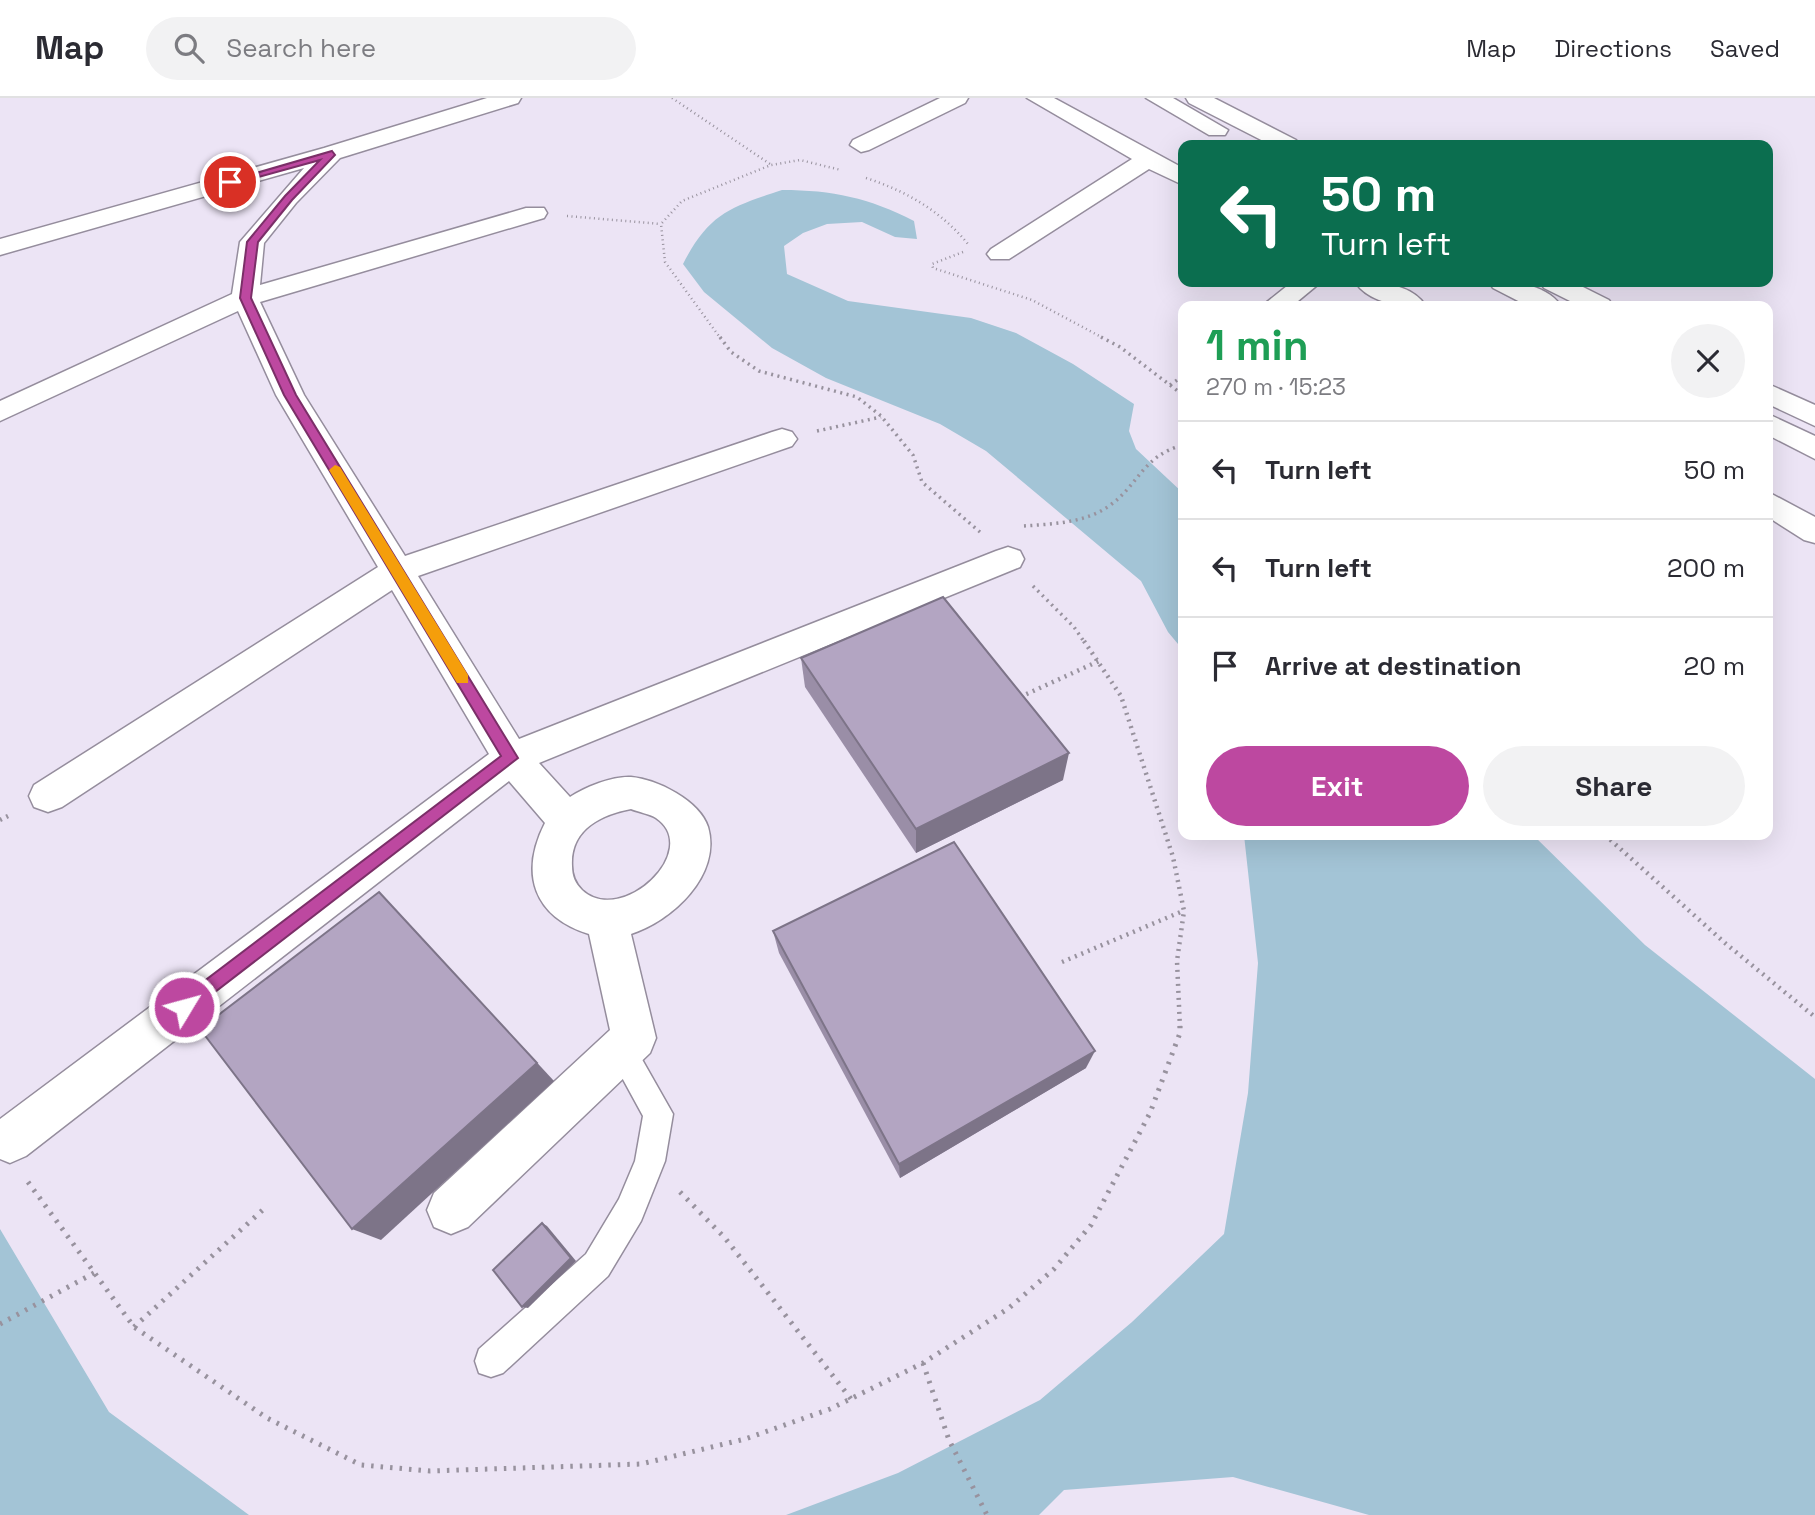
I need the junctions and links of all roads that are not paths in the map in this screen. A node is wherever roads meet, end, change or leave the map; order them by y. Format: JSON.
{"nodes":[{"id":1,"x":510,"y":98,"type":"edge"},
{"id":2,"x":957,"y":98,"type":"edge"},
{"id":3,"x":1038,"y":98,"type":"edge"},
{"id":4,"x":1157,"y":98,"type":"edge"},
{"id":5,"x":1197,"y":98,"type":"edge"},
{"id":6,"x":1236,"y":140,"type":"edge"},
{"id":7,"x":1278,"y":140,"type":"edge"},
{"id":8,"x":861,"y":145,"type":"dead end"},
{"id":9,"x":332,"y":153,"type":"junction"},
{"id":10,"x":1148,"y":159,"type":"junction"},
{"id":11,"x":1178,"y":175,"type":"edge"},
{"id":12,"x":535,"y":213,"type":"road end"},
{"id":13,"x":0,"y":247,"type":"edge"},
{"id":14,"x":1000,"y":254,"type":"dead end"},
{"id":15,"x":1301,"y":287,"type":"edge"},
{"id":16,"x":1377,"y":287,"type":"edge"},
{"id":17,"x":1512,"y":287,"type":"edge"},
{"id":18,"x":1563,"y":287,"type":"edge"},
{"id":19,"x":246,"y":298,"type":"junction"},
{"id":20,"x":1282,"y":301,"type":"edge"},
{"id":21,"x":1404,"y":301,"type":"edge"},
{"id":22,"x":1538,"y":301,"type":"edge"},
{"id":23,"x":1590,"y":301,"type":"edge"},
{"id":24,"x":1773,"y":396,"type":"edge"},
{"id":25,"x":0,"y":412,"type":"edge"},
{"id":26,"x":1815,"y":417,"type":"edge"},
{"id":27,"x":1773,"y":426,"type":"edge"},
{"id":28,"x":782,"y":439,"type":"road end"},
{"id":29,"x":1815,"y":449,"type":"edge"},
{"id":30,"x":1773,"y":506,"type":"edge"},
{"id":31,"x":1815,"y":532,"type":"edge"},
{"id":32,"x":1008,"y":559,"type":"dead end"},
{"id":33,"x":397,"y":571,"type":"junction"},
{"id":34,"x":511,"y":758,"type":"junction"},
{"id":35,"x":48,"y":796,"type":"dead end"},
{"id":36,"x":568,"y":821,"type":"junction"},
{"id":37,"x":607,"y":920,"type":"junction"},
{"id":38,"x":621,"y":1050,"type":"junction"},
{"id":39,"x":10,"y":1140,"type":"road end"},
{"id":40,"x":450,"y":1210,"type":"dead end"},
{"id":41,"x":491,"y":1361,"type":"dead end"}],
"edges":[{"from":1,"to":9,"type":"street"},
{"from":2,"to":8,"type":"street"},
{"from":3,"to":10,"type":"street"},
{"from":4,"to":6,"type":"street"},
{"from":5,"to":7,"type":"street"},
{"from":9,"to":13,"type":"street"},
{"from":9,"to":19,"type":"street"},
{"from":10,"to":11,"type":"street"},
{"from":10,"to":14,"type":"street"},
{"from":12,"to":19,"type":"street"},
{"from":15,"to":20,"type":"street"},
{"from":16,"to":21,"type":"street"},
{"from":17,"to":22,"type":"street"},
{"from":18,"to":23,"type":"street"},
{"from":19,"to":25,"type":"street"},
{"from":19,"to":33,"type":"street"},
{"from":24,"to":26,"type":"street"},
{"from":27,"to":29,"type":"street"},
{"from":28,"to":33,"type":"street"},
{"from":30,"to":31,"type":"street"},
{"from":32,"to":34,"type":"street"},
{"from":33,"to":34,"type":"street"},
{"from":33,"to":35,"type":"street"},
{"from":34,"to":36,"type":"street"},
{"from":34,"to":39,"type":"street"},
{"from":36,"to":37,"type":"street"},
{"from":36,"to":37,"type":"street"},
{"from":37,"to":38,"type":"street"},
{"from":38,"to":40,"type":"street"},
{"from":38,"to":41,"type":"lane"}]}
